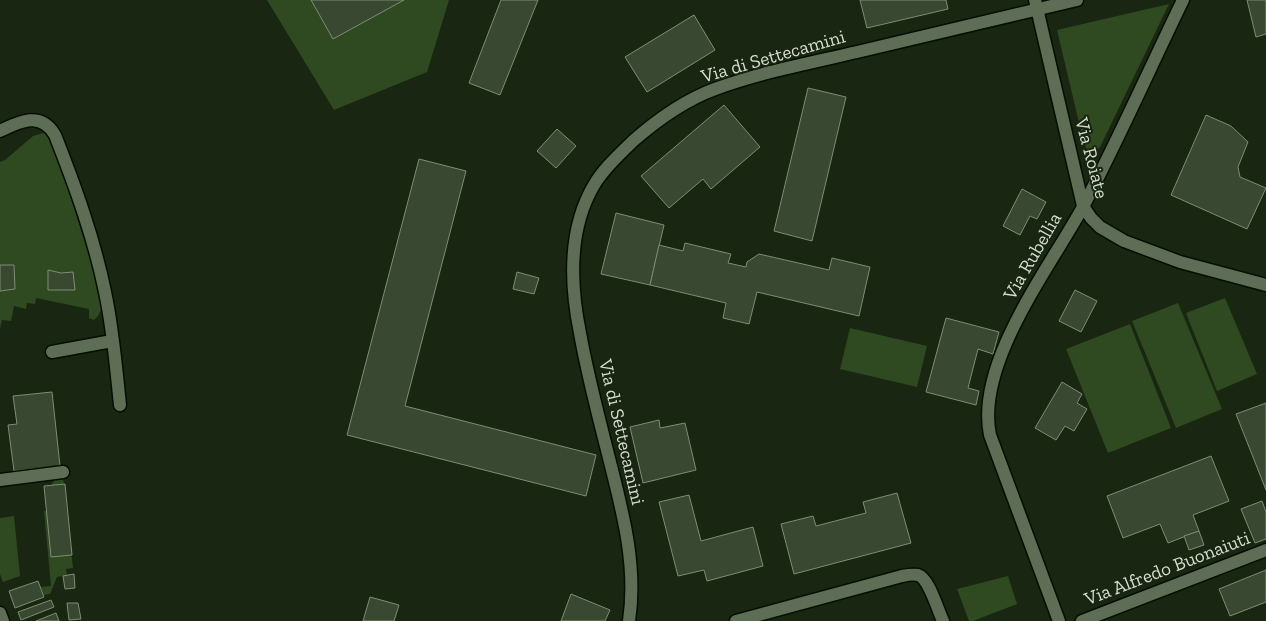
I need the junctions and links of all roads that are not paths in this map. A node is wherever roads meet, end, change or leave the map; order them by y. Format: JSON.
{"nodes":[{"id":1,"x":1076,"y":0,"type":"edge"},
{"id":2,"x":1183,"y":0,"type":"edge"},
{"id":3,"x":1036,"y":4,"type":"edge"},
{"id":4,"x":0,"y":131,"type":"edge"},
{"id":5,"x":1083,"y":206,"type":"junction"},
{"id":6,"x":1266,"y":285,"type":"edge"},
{"id":7,"x":112,"y":341,"type":"junction"},
{"id":8,"x":52,"y":352,"type":"dead end"},
{"id":9,"x":120,"y":405,"type":"dead end"},
{"id":10,"x":63,"y":472,"type":"dead end"},
{"id":11,"x":0,"y":480,"type":"edge"},
{"id":12,"x":1266,"y":550,"type":"edge"},
{"id":13,"x":0,"y":613,"type":"edge"},
{"id":14,"x":3,"y":621,"type":"edge"},
{"id":15,"x":629,"y":621,"type":"edge"},
{"id":16,"x":736,"y":621,"type":"edge"},
{"id":17,"x":942,"y":621,"type":"edge"},
{"id":18,"x":1059,"y":621,"type":"edge"},
{"id":19,"x":1082,"y":621,"type":"edge"}],
"edges":[{"from":1,"to":3,"type":"street","name":"Via di Settecamini"},
{"from":2,"to":5,"type":"street","name":"Via Rubellia"},
{"from":3,"to":5,"type":"street","name":"Via Roiate"},
{"from":3,"to":15,"type":"street","name":"Via di Settecamini"},
{"from":4,"to":7,"type":"street"},
{"from":5,"to":6,"type":"street","name":"Via Roiate"},
{"from":5,"to":18,"type":"street","name":"Via Rubellia"},
{"from":7,"to":8,"type":"street"},
{"from":7,"to":9,"type":"street"},
{"from":10,"to":11,"type":"street"},
{"from":12,"to":19,"type":"street","name":"Via Alfredo Buonaiuti"},
{"from":13,"to":14,"type":"street"},
{"from":16,"to":17,"type":"street"}]}
